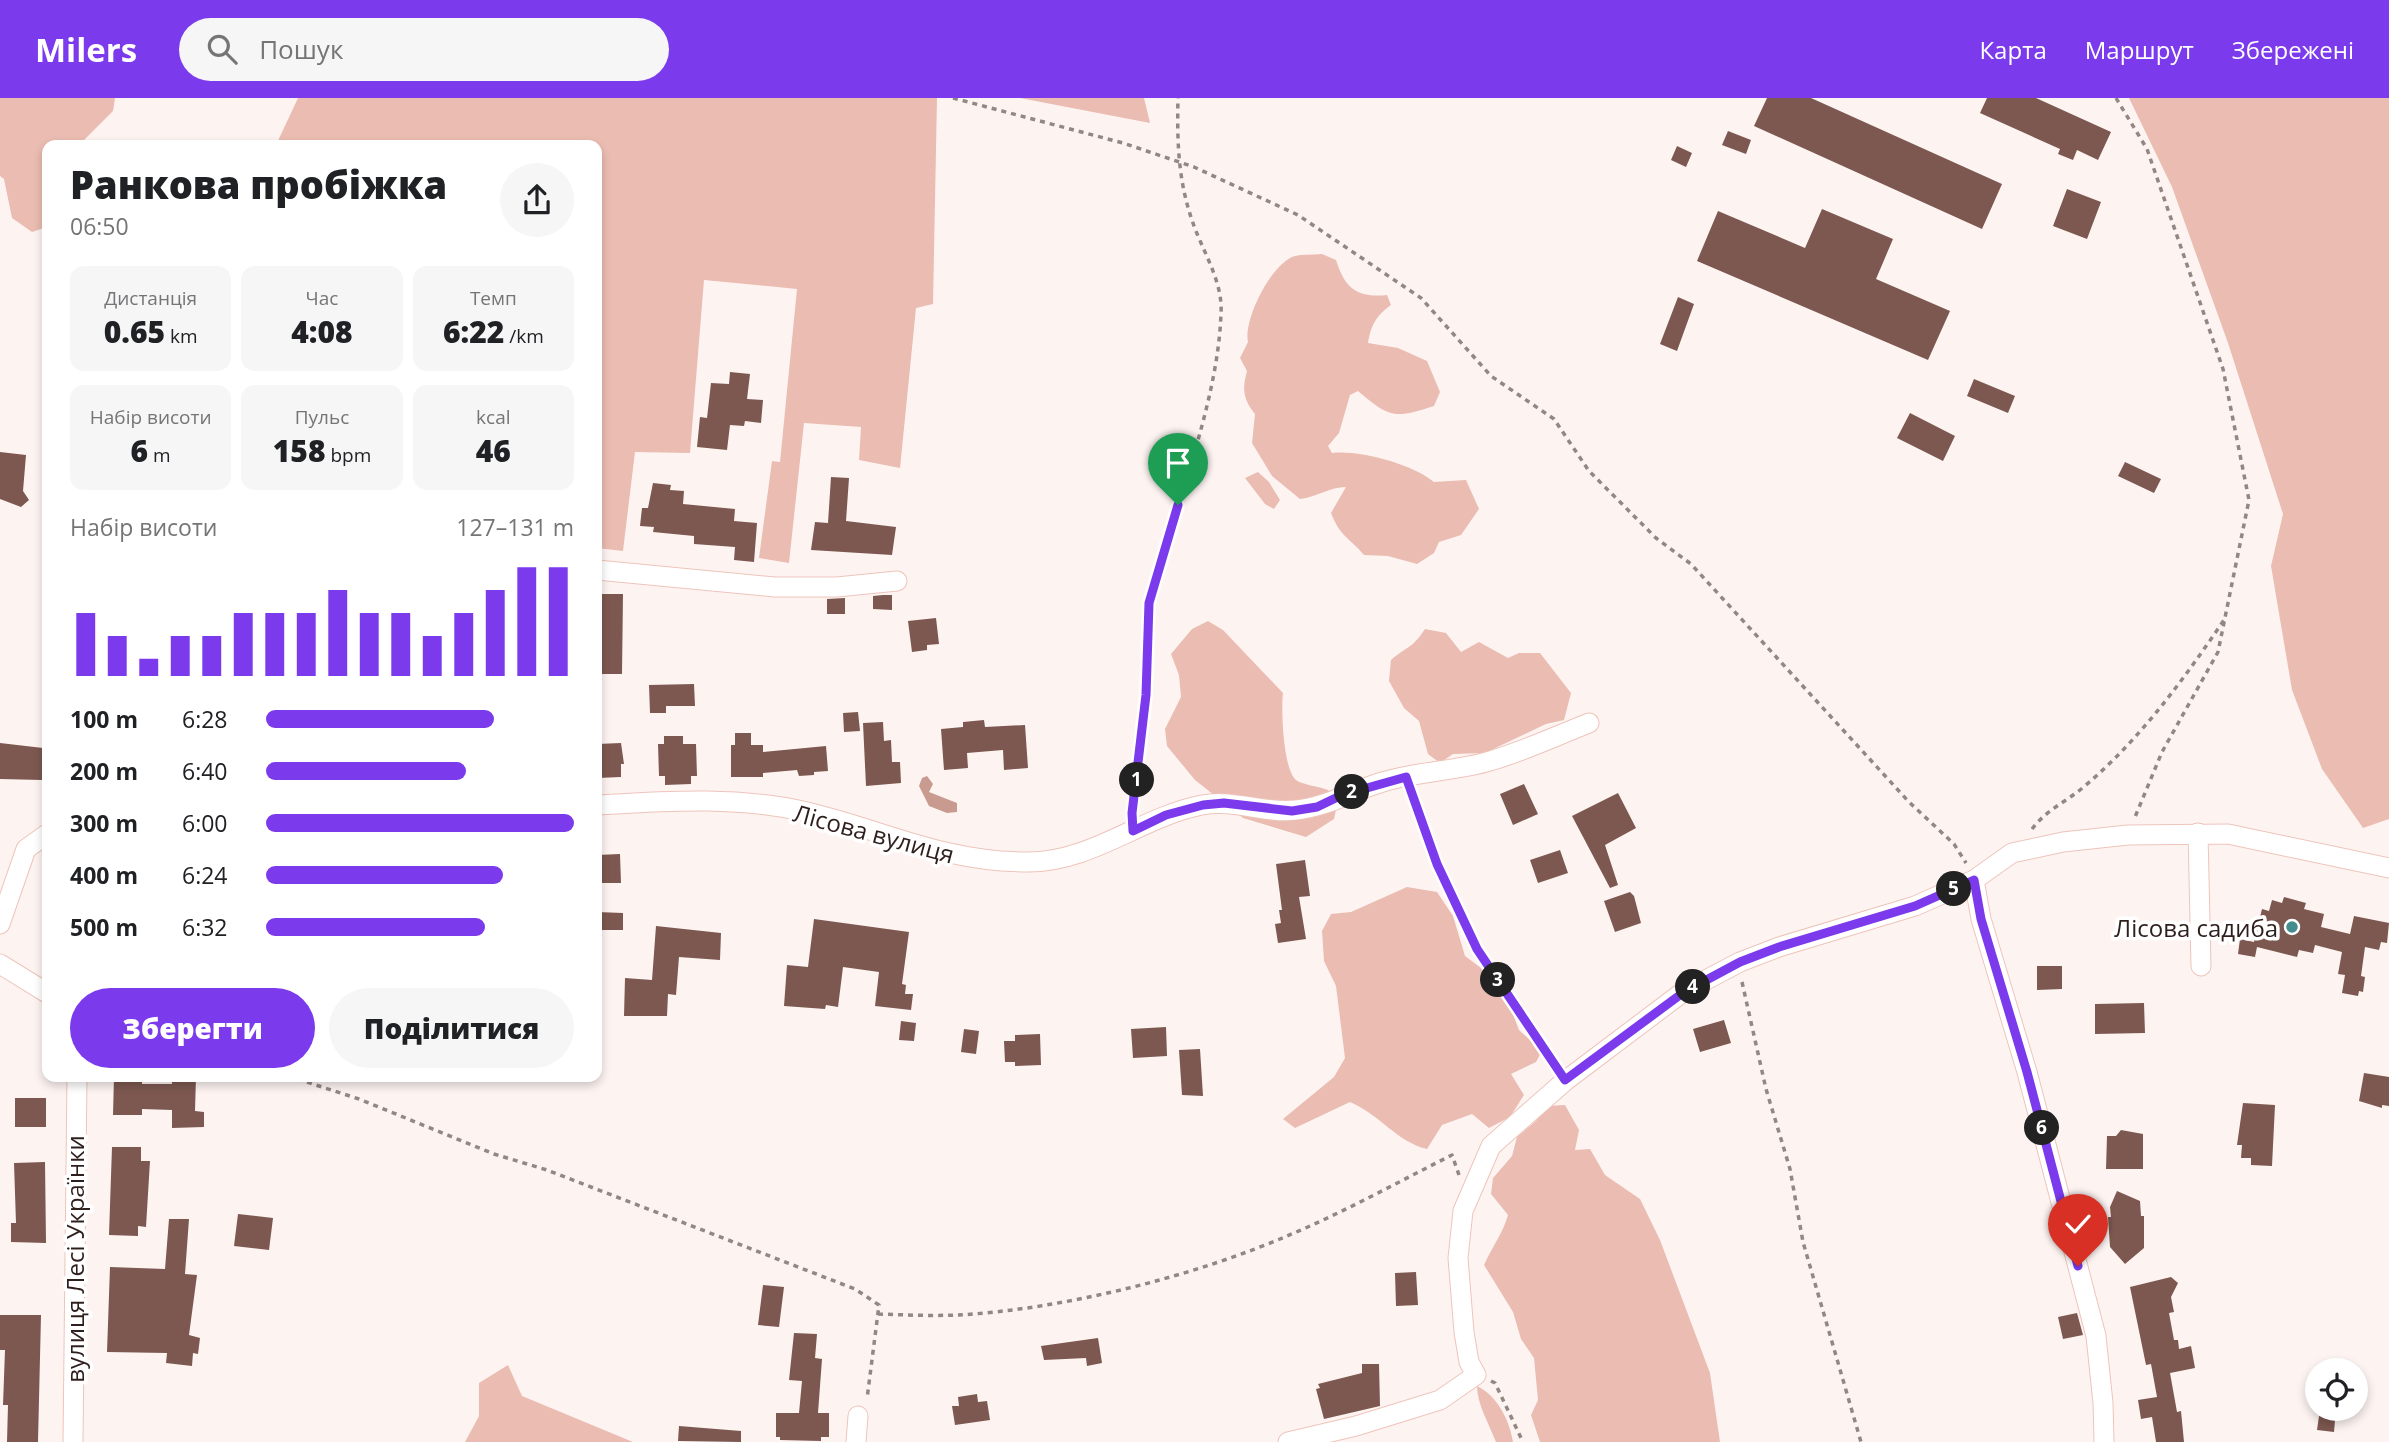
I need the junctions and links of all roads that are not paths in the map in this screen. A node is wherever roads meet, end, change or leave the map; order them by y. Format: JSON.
{"nodes":[{"id":1,"x":602,"y":570,"type":"edge"},
{"id":2,"x":897,"y":581,"type":"dead end"},
{"id":3,"x":1589,"y":723,"type":"dead end"},
{"id":4,"x":602,"y":805,"type":"edge"},
{"id":5,"x":2198,"y":833,"type":"junction"},
{"id":6,"x":42,"y":838,"type":"edge"},
{"id":7,"x":2389,"y":868,"type":"edge"},
{"id":8,"x":1974,"y":880,"type":"junction"},
{"id":9,"x":0,"y":924,"type":"edge"},
{"id":10,"x":0,"y":964,"type":"edge"},
{"id":11,"x":2201,"y":966,"type":"dead end"},
{"id":12,"x":42,"y":990,"type":"edge"},
{"id":13,"x":77,"y":1082,"type":"edge"},
{"id":14,"x":858,"y":1416,"type":"road end"},
{"id":15,"x":73,"y":1442,"type":"edge"},
{"id":16,"x":856,"y":1442,"type":"edge"},
{"id":17,"x":1288,"y":1442,"type":"edge"},
{"id":18,"x":2104,"y":1442,"type":"edge"}],
"edges":[{"from":1,"to":2,"type":"street"},
{"from":3,"to":4,"type":"street","name":"Лісова вулиця"},
{"from":5,"to":7,"type":"street"},
{"from":5,"to":8,"type":"street"},
{"from":5,"to":11,"type":"street"},
{"from":6,"to":9,"type":"street"},
{"from":8,"to":17,"type":"street"},
{"from":8,"to":18,"type":"street"},
{"from":10,"to":12,"type":"street"},
{"from":13,"to":15,"type":"street","name":"вулиця Лесі Українки"},
{"from":14,"to":16,"type":"street"}]}
